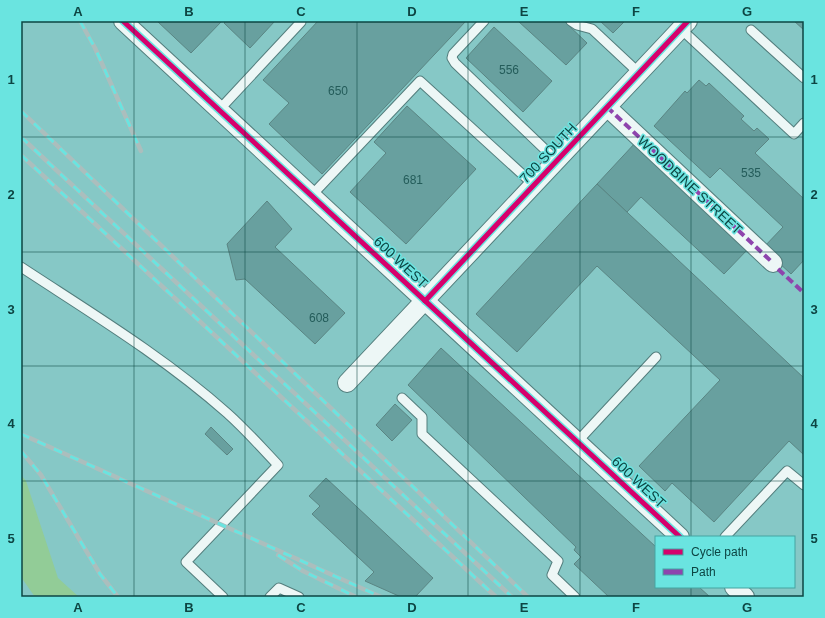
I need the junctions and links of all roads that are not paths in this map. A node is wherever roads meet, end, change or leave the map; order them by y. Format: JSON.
{"nodes":[{"id":1,"x":123,"y":21,"type":"edge"},
{"id":2,"x":484,"y":21,"type":"edge"},
{"id":3,"x":571,"y":21,"type":"edge"},
{"id":4,"x":301,"y":22,"type":"edge"},
{"id":5,"x":684,"y":25,"type":"edge"},
{"id":6,"x":751,"y":30,"type":"dead end"},
{"id":7,"x":639,"y":73,"type":"junction"},
{"id":8,"x":804,"y":78,"type":"edge"},
{"id":9,"x":607,"y":107,"type":"junction"},
{"id":10,"x":219,"y":110,"type":"junction"},
{"id":11,"x":804,"y":123,"type":"edge"},
{"id":12,"x":557,"y":161,"type":"junction"},
{"id":13,"x":534,"y":185,"type":"junction"},
{"id":14,"x":311,"y":196,"type":"junction"},
{"id":15,"x":774,"y":263,"type":"dead end"},
{"id":16,"x":21,"y":267,"type":"edge"},
{"id":17,"x":425,"y":301,"type":"junction"},
{"id":18,"x":656,"y":358,"type":"dead end"},
{"id":19,"x":347,"y":383,"type":"dead end"},
{"id":20,"x":402,"y":398,"type":"dead end"},
{"id":21,"x":577,"y":442,"type":"junction"},
{"id":22,"x":804,"y":485,"type":"edge"},
{"id":23,"x":679,"y":536,"type":"edge"},
{"id":24,"x":726,"y":536,"type":"edge"},
{"id":25,"x":735,"y":588,"type":"edge"},
{"id":26,"x":223,"y":597,"type":"edge"},
{"id":27,"x":270,"y":597,"type":"edge"},
{"id":28,"x":299,"y":597,"type":"edge"},
{"id":29,"x":575,"y":597,"type":"edge"},
{"id":30,"x":745,"y":597,"type":"edge"}],
"edges":[{"from":1,"to":10,"type":"street","name":"600 WEST"},
{"from":2,"to":12,"type":"lane"},
{"from":3,"to":7,"type":"lane"},
{"from":4,"to":10,"type":"lane"},
{"from":5,"to":7,"type":"street","name":"700 SOUTH"},
{"from":5,"to":11,"type":"lane"},
{"from":6,"to":8,"type":"lane"},
{"from":7,"to":9,"type":"street","name":"700 SOUTH"},
{"from":9,"to":12,"type":"street","name":"700 SOUTH"},
{"from":9,"to":15,"type":"street","name":"WOODBINE STREET"},
{"from":10,"to":14,"type":"street","name":"600 WEST"},
{"from":12,"to":13,"type":"street","name":"700 SOUTH"},
{"from":13,"to":14,"type":"lane"},
{"from":13,"to":17,"type":"street","name":"700 SOUTH"},
{"from":14,"to":17,"type":"street","name":"600 WEST"},
{"from":16,"to":26,"type":"lane"},
{"from":17,"to":19,"type":"street","name":"700 SOUTH"},
{"from":17,"to":21,"type":"street","name":"600 WEST"},
{"from":18,"to":21,"type":"lane"},
{"from":20,"to":29,"type":"lane"},
{"from":21,"to":23,"type":"street","name":"600 WEST"},
{"from":22,"to":24,"type":"lane"},
{"from":25,"to":30,"type":"street"},
{"from":27,"to":28,"type":"lane"}]}
